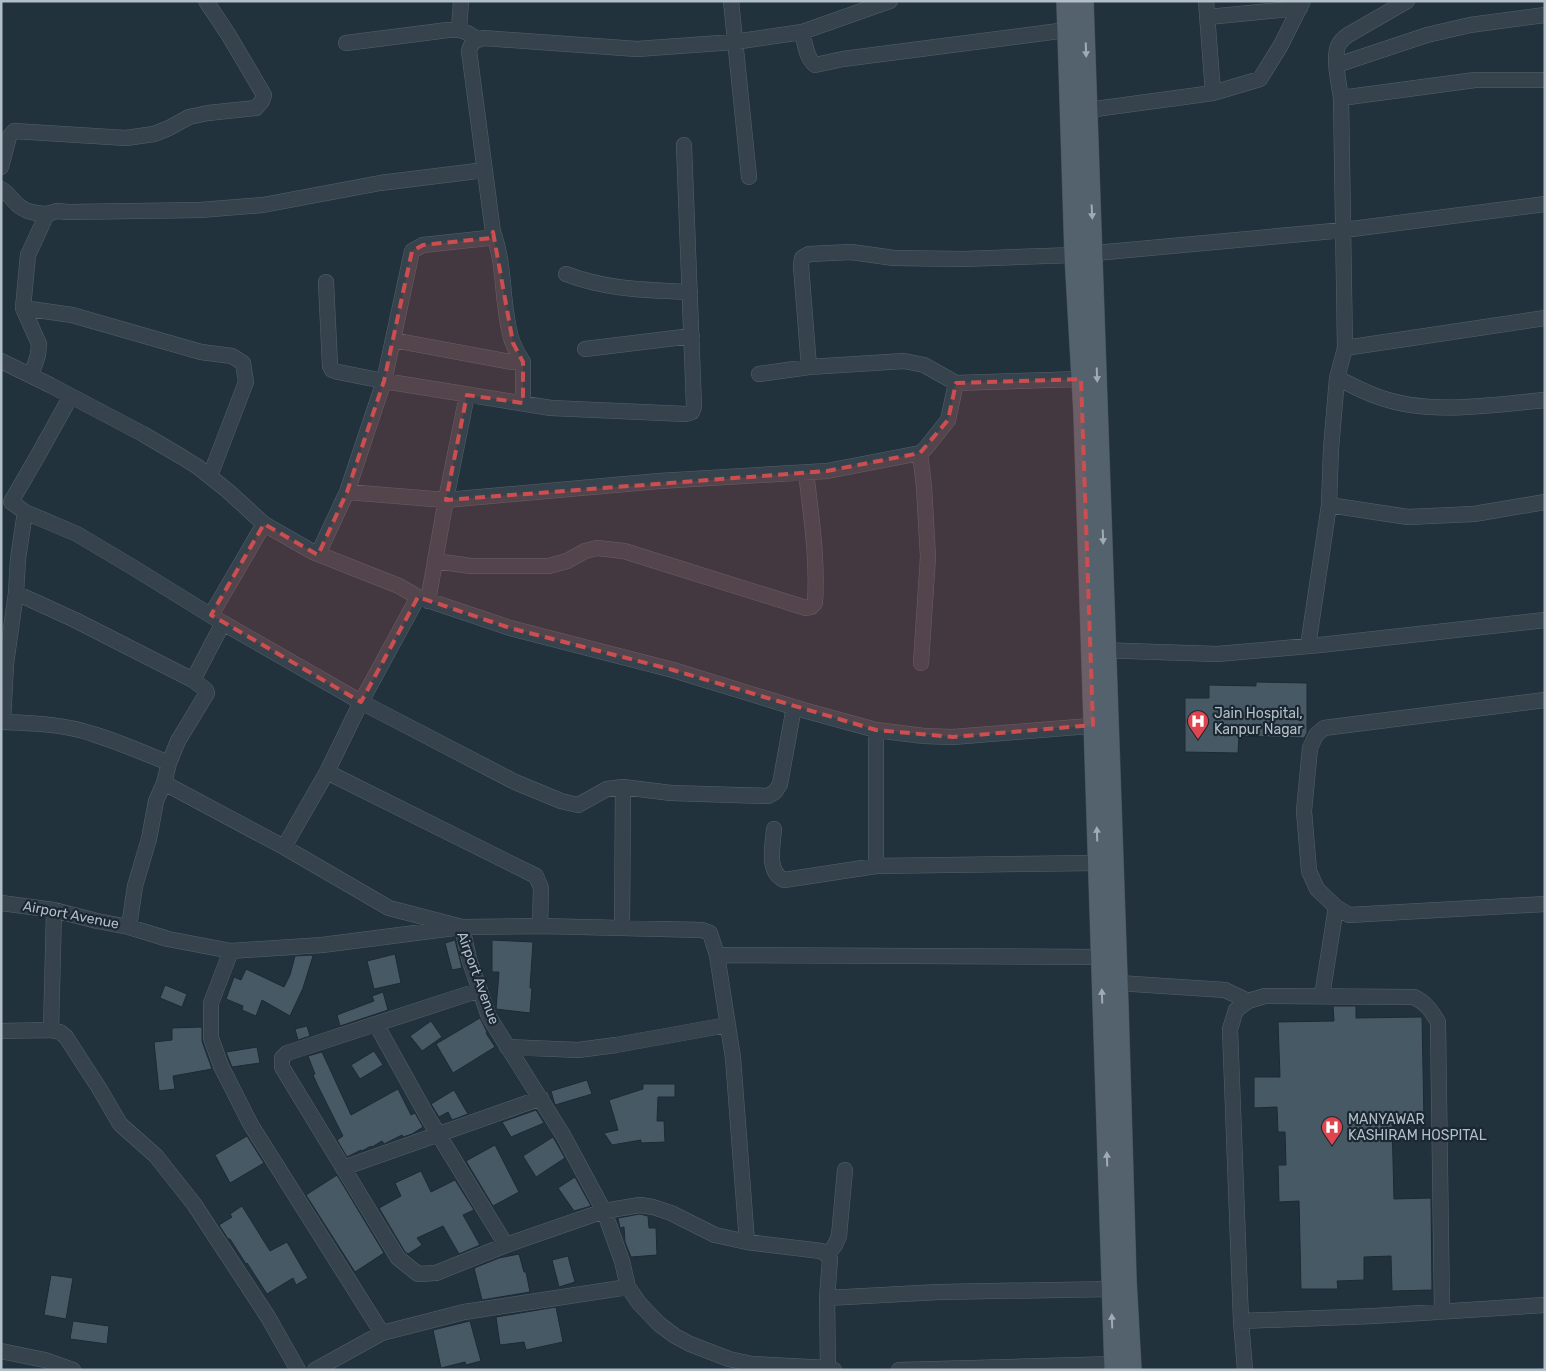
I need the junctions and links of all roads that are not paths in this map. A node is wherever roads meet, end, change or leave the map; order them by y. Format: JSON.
{"nodes":[{"id":1,"x":206,"y":1,"type":"edge"},
{"id":2,"x":461,"y":1,"type":"edge"},
{"id":3,"x":731,"y":1,"type":"edge"},
{"id":4,"x":890,"y":1,"type":"edge"},
{"id":5,"x":1066,"y":1,"type":"edge"},
{"id":6,"x":1084,"y":1,"type":"edge"},
{"id":7,"x":1206,"y":1,"type":"edge"},
{"id":8,"x":1407,"y":1,"type":"edge"},
{"id":9,"x":1302,"y":5,"type":"edge"},
{"id":10,"x":1390,"y":6,"type":"edge"},
{"id":11,"x":1545,"y":15,"type":"edge"},
{"id":12,"x":1208,"y":17,"type":"junction"},
{"id":13,"x":459,"y":30,"type":"junction"},
{"id":14,"x":1067,"y":30,"type":"junction"},
{"id":15,"x":802,"y":32,"type":"junction"},
{"id":16,"x":478,"y":40,"type":"junction"},
{"id":17,"x":734,"y":42,"type":"junction"},
{"id":18,"x":346,"y":43,"type":"dead end"},
{"id":19,"x":1337,"y":65,"type":"junction"},
{"id":20,"x":1545,"y":80,"type":"edge"},
{"id":21,"x":1213,"y":93,"type":"junction"},
{"id":22,"x":1341,"y":98,"type":"junction"},
{"id":23,"x":1088,"y":110,"type":"junction"},
{"id":24,"x":684,"y":145,"type":"dead end"},
{"id":25,"x":1,"y":167,"type":"edge"},
{"id":26,"x":485,"y":170,"type":"junction"},
{"id":27,"x":749,"y":177,"type":"dead end"},
{"id":28,"x":1,"y":189,"type":"edge"},
{"id":29,"x":1545,"y":204,"type":"edge"},
{"id":30,"x":47,"y":214,"type":"junction"},
{"id":31,"x":1344,"y":230,"type":"junction"},
{"id":32,"x":493,"y":232,"type":"junction"},
{"id":33,"x":1094,"y":254,"type":"junction"},
{"id":34,"x":1074,"y":255,"type":"junction"},
{"id":35,"x":566,"y":274,"type":"dead end"},
{"id":36,"x":326,"y":282,"type":"dead end"},
{"id":37,"x":690,"y":292,"type":"junction"},
{"id":38,"x":23,"y":308,"type":"junction"},
{"id":39,"x":1545,"y":318,"type":"edge"},
{"id":40,"x":692,"y":336,"type":"junction"},
{"id":41,"x":393,"y":340,"type":"junction"},
{"id":42,"x":1345,"y":348,"type":"junction"},
{"id":43,"x":585,"y":349,"type":"dead end"},
{"id":44,"x":1,"y":361,"type":"edge"},
{"id":45,"x":522,"y":362,"type":"junction"},
{"id":46,"x":809,"y":367,"type":"junction"},
{"id":47,"x":759,"y":374,"type":"dead end"},
{"id":48,"x":31,"y":376,"type":"junction"},
{"id":49,"x":1337,"y":378,"type":"junction"},
{"id":50,"x":1081,"y":379,"type":"junction"},
{"id":51,"x":384,"y":381,"type":"junction"},
{"id":52,"x":956,"y":383,"type":"junction"},
{"id":53,"x":468,"y":394,"type":"junction"},
{"id":54,"x":70,"y":396,"type":"junction"},
{"id":55,"x":1545,"y":400,"type":"edge"},
{"id":56,"x":523,"y":403,"type":"junction"},
{"id":57,"x":920,"y":453,"type":"junction"},
{"id":58,"x":806,"y":472,"type":"junction"},
{"id":59,"x":210,"y":476,"type":"junction"},
{"id":60,"x":347,"y":492,"type":"junction"},
{"id":61,"x":6,"y":499,"type":"edge"},
{"id":62,"x":446,"y":500,"type":"junction"},
{"id":63,"x":1545,"y":502,"type":"edge"},
{"id":64,"x":1329,"y":506,"type":"junction"},
{"id":65,"x":25,"y":512,"type":"junction"},
{"id":66,"x":264,"y":524,"type":"junction"},
{"id":67,"x":318,"y":554,"type":"junction"},
{"id":68,"x":435,"y":561,"type":"junction"},
{"id":69,"x":16,"y":593,"type":"junction"},
{"id":70,"x":423,"y":599,"type":"junction"},
{"id":71,"x":217,"y":619,"type":"junction"},
{"id":72,"x":1545,"y":620,"type":"edge"},
{"id":73,"x":1308,"y":646,"type":"junction"},
{"id":74,"x":1099,"y":650,"type":"junction"},
{"id":75,"x":921,"y":663,"type":"dead end"},
{"id":76,"x":193,"y":680,"type":"junction"},
{"id":77,"x":1545,"y":700,"type":"edge"},
{"id":78,"x":361,"y":702,"type":"junction"},
{"id":79,"x":794,"y":707,"type":"junction"},
{"id":80,"x":2,"y":722,"type":"edge"},
{"id":81,"x":1101,"y":725,"type":"junction"},
{"id":82,"x":876,"y":730,"type":"junction"},
{"id":83,"x":169,"y":763,"type":"junction"},
{"id":84,"x":328,"y":772,"type":"junction"},
{"id":85,"x":164,"y":783,"type":"junction"},
{"id":86,"x":623,"y":787,"type":"junction"},
{"id":87,"x":774,"y":829,"type":"dead end"},
{"id":88,"x":284,"y":847,"type":"junction"},
{"id":89,"x":1098,"y":863,"type":"junction"},
{"id":90,"x":876,"y":866,"type":"junction"},
{"id":91,"x":1,"y":902,"type":"edge"},
{"id":92,"x":1545,"y":904,"type":"edge"},
{"id":93,"x":1336,"y":907,"type":"junction"},
{"id":94,"x":54,"y":910,"type":"junction"},
{"id":95,"x":129,"y":926,"type":"junction"},
{"id":96,"x":540,"y":926,"type":"junction"},
{"id":97,"x":462,"y":927,"type":"junction"},
{"id":98,"x":622,"y":928,"type":"junction"},
{"id":99,"x":231,"y":951,"type":"junction"},
{"id":100,"x":717,"y":955,"type":"junction"},
{"id":101,"x":1101,"y":957,"type":"junction"},
{"id":102,"x":1118,"y":982,"type":"junction"},
{"id":103,"x":480,"y":990,"type":"junction"},
{"id":104,"x":1322,"y":996,"type":"junction"},
{"id":105,"x":1248,"y":1001,"type":"junction"},
{"id":106,"x":376,"y":1024,"type":"junction"},
{"id":107,"x":727,"y":1026,"type":"junction"},
{"id":108,"x":51,"y":1030,"type":"junction"},
{"id":109,"x":1,"y":1031,"type":"edge"},
{"id":110,"x":507,"y":1047,"type":"junction"},
{"id":111,"x":541,"y":1098,"type":"junction"},
{"id":112,"x":438,"y":1134,"type":"junction"},
{"id":113,"x":344,"y":1168,"type":"junction"},
{"id":114,"x":845,"y":1170,"type":"dead end"},
{"id":115,"x":604,"y":1210,"type":"junction"},
{"id":116,"x":747,"y":1242,"type":"junction"},
{"id":117,"x":506,"y":1245,"type":"junction"},
{"id":118,"x":828,"y":1255,"type":"junction"},
{"id":119,"x":628,"y":1287,"type":"junction"},
{"id":120,"x":1111,"y":1289,"type":"junction"},
{"id":121,"x":827,"y":1298,"type":"junction"},
{"id":122,"x":1545,"y":1305,"type":"edge"},
{"id":123,"x":1442,"y":1312,"type":"junction"},
{"id":124,"x":1241,"y":1321,"type":"junction"},
{"id":125,"x":382,"y":1334,"type":"junction"},
{"id":126,"x":1,"y":1351,"type":"edge"},
{"id":127,"x":1114,"y":1367,"type":"edge"},
{"id":128,"x":831,"y":1369,"type":"edge"},
{"id":129,"x":73,"y":1370,"type":"edge"},
{"id":130,"x":298,"y":1370,"type":"edge"},
{"id":131,"x":315,"y":1370,"type":"edge"},
{"id":132,"x":899,"y":1370,"type":"edge"},
{"id":133,"x":1132,"y":1370,"type":"edge"},
{"id":134,"x":1245,"y":1370,"type":"edge"}],
"edges":[{"from":1,"to":25,"type":"street"},
{"from":2,"to":13,"type":"street"},
{"from":3,"to":17,"type":"street"},
{"from":4,"to":15,"type":"street"},
{"from":5,"to":14,"type":"main road"},
{"from":6,"to":23,"type":"main road","one_way":true},
{"from":7,"to":12,"type":"street"},
{"from":8,"to":10,"type":"street"},
{"from":9,"to":12,"type":"street"},
{"from":9,"to":21,"type":"street"},
{"from":10,"to":19,"type":"street"},
{"from":11,"to":19,"type":"street"},
{"from":12,"to":21,"type":"street"},
{"from":13,"to":16,"type":"street"},
{"from":13,"to":18,"type":"street"},
{"from":14,"to":15,"type":"street"},
{"from":14,"to":34,"type":"main road"},
{"from":15,"to":17,"type":"street"},
{"from":16,"to":17,"type":"street"},
{"from":16,"to":26,"type":"street"},
{"from":17,"to":27,"type":"street"},
{"from":19,"to":22,"type":"street"},
{"from":20,"to":22,"type":"street"},
{"from":21,"to":23,"type":"street"},
{"from":22,"to":31,"type":"street"},
{"from":23,"to":33,"type":"main road","one_way":true},
{"from":24,"to":37,"type":"street"},
{"from":26,"to":30,"type":"street"},
{"from":26,"to":32,"type":"street"},
{"from":28,"to":30,"type":"street"},
{"from":29,"to":31,"type":"street"},
{"from":30,"to":38,"type":"street"},
{"from":31,"to":33,"type":"street"},
{"from":31,"to":42,"type":"street"},
{"from":32,"to":41,"type":"street"},
{"from":32,"to":45,"type":"street"},
{"from":33,"to":34,"type":"street"},
{"from":33,"to":74,"type":"main road","one_way":true},
{"from":34,"to":46,"type":"street"},
{"from":34,"to":50,"type":"main road"},
{"from":35,"to":37,"type":"street"},
{"from":36,"to":51,"type":"street"},
{"from":37,"to":40,"type":"street"},
{"from":38,"to":48,"type":"street"},
{"from":38,"to":59,"type":"street"},
{"from":39,"to":42,"type":"street"},
{"from":40,"to":43,"type":"street"},
{"from":40,"to":56,"type":"street"},
{"from":41,"to":45,"type":"street"},
{"from":41,"to":51,"type":"street"},
{"from":42,"to":49,"type":"street"},
{"from":44,"to":48,"type":"street"},
{"from":45,"to":56,"type":"street"},
{"from":46,"to":47,"type":"street"},
{"from":46,"to":52,"type":"street"},
{"from":48,"to":54,"type":"street"},
{"from":49,"to":55,"type":"street"},
{"from":49,"to":64,"type":"street"},
{"from":50,"to":52,"type":"street"},
{"from":50,"to":74,"type":"main road"},
{"from":51,"to":53,"type":"street"},
{"from":51,"to":60,"type":"street"},
{"from":52,"to":57,"type":"street"},
{"from":53,"to":56,"type":"street"},
{"from":53,"to":62,"type":"street"},
{"from":54,"to":59,"type":"street"},
{"from":54,"to":61,"type":"street"},
{"from":57,"to":58,"type":"street"},
{"from":57,"to":75,"type":"street"},
{"from":58,"to":62,"type":"street"},
{"from":58,"to":68,"type":"street"},
{"from":59,"to":66,"type":"street"},
{"from":60,"to":62,"type":"street"},
{"from":60,"to":67,"type":"street"},
{"from":61,"to":65,"type":"street"},
{"from":62,"to":68,"type":"street"},
{"from":63,"to":64,"type":"street"},
{"from":64,"to":73,"type":"street"},
{"from":65,"to":69,"type":"street"},
{"from":65,"to":71,"type":"street"},
{"from":66,"to":67,"type":"street"},
{"from":66,"to":71,"type":"street"},
{"from":67,"to":70,"type":"street"},
{"from":68,"to":70,"type":"street"},
{"from":69,"to":76,"type":"street"},
{"from":69,"to":80,"type":"street"},
{"from":70,"to":78,"type":"street"},
{"from":70,"to":79,"type":"street"},
{"from":71,"to":76,"type":"street"},
{"from":71,"to":78,"type":"street"},
{"from":72,"to":73,"type":"street"},
{"from":73,"to":74,"type":"street"},
{"from":74,"to":81,"type":"main road"},
{"from":76,"to":83,"type":"street"},
{"from":77,"to":93,"type":"street"},
{"from":78,"to":84,"type":"street"},
{"from":78,"to":86,"type":"street"},
{"from":79,"to":82,"type":"street"},
{"from":79,"to":86,"type":"street"},
{"from":80,"to":83,"type":"street"},
{"from":81,"to":82,"type":"street"},
{"from":89,"to":81,"type":"main road","one_way":true},
{"from":81,"to":102,"type":"main road"},
{"from":82,"to":90,"type":"street"},
{"from":83,"to":85,"type":"street"},
{"from":84,"to":88,"type":"street"},
{"from":84,"to":96,"type":"street"},
{"from":85,"to":88,"type":"street"},
{"from":85,"to":95,"type":"street"},
{"from":86,"to":98,"type":"street"},
{"from":87,"to":90,"type":"street"},
{"from":88,"to":97,"type":"street"},
{"from":89,"to":90,"type":"street"},
{"from":89,"to":101,"type":"main road"},
{"from":91,"to":94,"type":"street","name":"Airport Avenue"},
{"from":92,"to":93,"type":"street"},
{"from":93,"to":104,"type":"street"},
{"from":94,"to":95,"type":"street","name":"Airport Avenue"},
{"from":94,"to":108,"type":"street"},
{"from":95,"to":99,"type":"street","name":"Airport Avenue"},
{"from":96,"to":97,"type":"street"},
{"from":96,"to":98,"type":"street"},
{"from":97,"to":99,"type":"street","name":"Airport Avenue"},
{"from":97,"to":103,"type":"street","name":"Airport Avenue"},
{"from":98,"to":100,"type":"street"},
{"from":99,"to":125,"type":"street"},
{"from":100,"to":101,"type":"street"},
{"from":100,"to":107,"type":"street"},
{"from":120,"to":101,"type":"main road","one_way":true},
{"from":102,"to":105,"type":"street"},
{"from":102,"to":133,"type":"main road"},
{"from":103,"to":106,"type":"street"},
{"from":103,"to":110,"type":"street","name":"Airport Avenue"},
{"from":104,"to":105,"type":"street"},
{"from":104,"to":123,"type":"street"},
{"from":105,"to":124,"type":"street"},
{"from":106,"to":112,"type":"street"},
{"from":106,"to":113,"type":"street"},
{"from":107,"to":110,"type":"street"},
{"from":107,"to":116,"type":"street"},
{"from":108,"to":109,"type":"street"},
{"from":108,"to":130,"type":"street"},
{"from":110,"to":111,"type":"street","name":"Airport Avenue"},
{"from":111,"to":112,"type":"street"},
{"from":111,"to":115,"type":"street","name":"Airport Avenue"},
{"from":112,"to":113,"type":"street"},
{"from":112,"to":117,"type":"street"},
{"from":113,"to":117,"type":"street"},
{"from":114,"to":118,"type":"street"},
{"from":115,"to":116,"type":"street"},
{"from":115,"to":117,"type":"street"},
{"from":115,"to":119,"type":"street","name":"Airport Avenue"},
{"from":116,"to":118,"type":"street"},
{"from":118,"to":121,"type":"street"},
{"from":119,"to":125,"type":"street"},
{"from":119,"to":128,"type":"street","name":"Airport Avenue"},
{"from":120,"to":121,"type":"street"},
{"from":127,"to":120,"type":"main road","one_way":true},
{"from":121,"to":128,"type":"street"},
{"from":122,"to":123,"type":"street"},
{"from":123,"to":124,"type":"street"},
{"from":124,"to":134,"type":"street"},
{"from":125,"to":131,"type":"street"},
{"from":126,"to":129,"type":"street"},
{"from":127,"to":132,"type":"street"}]}
